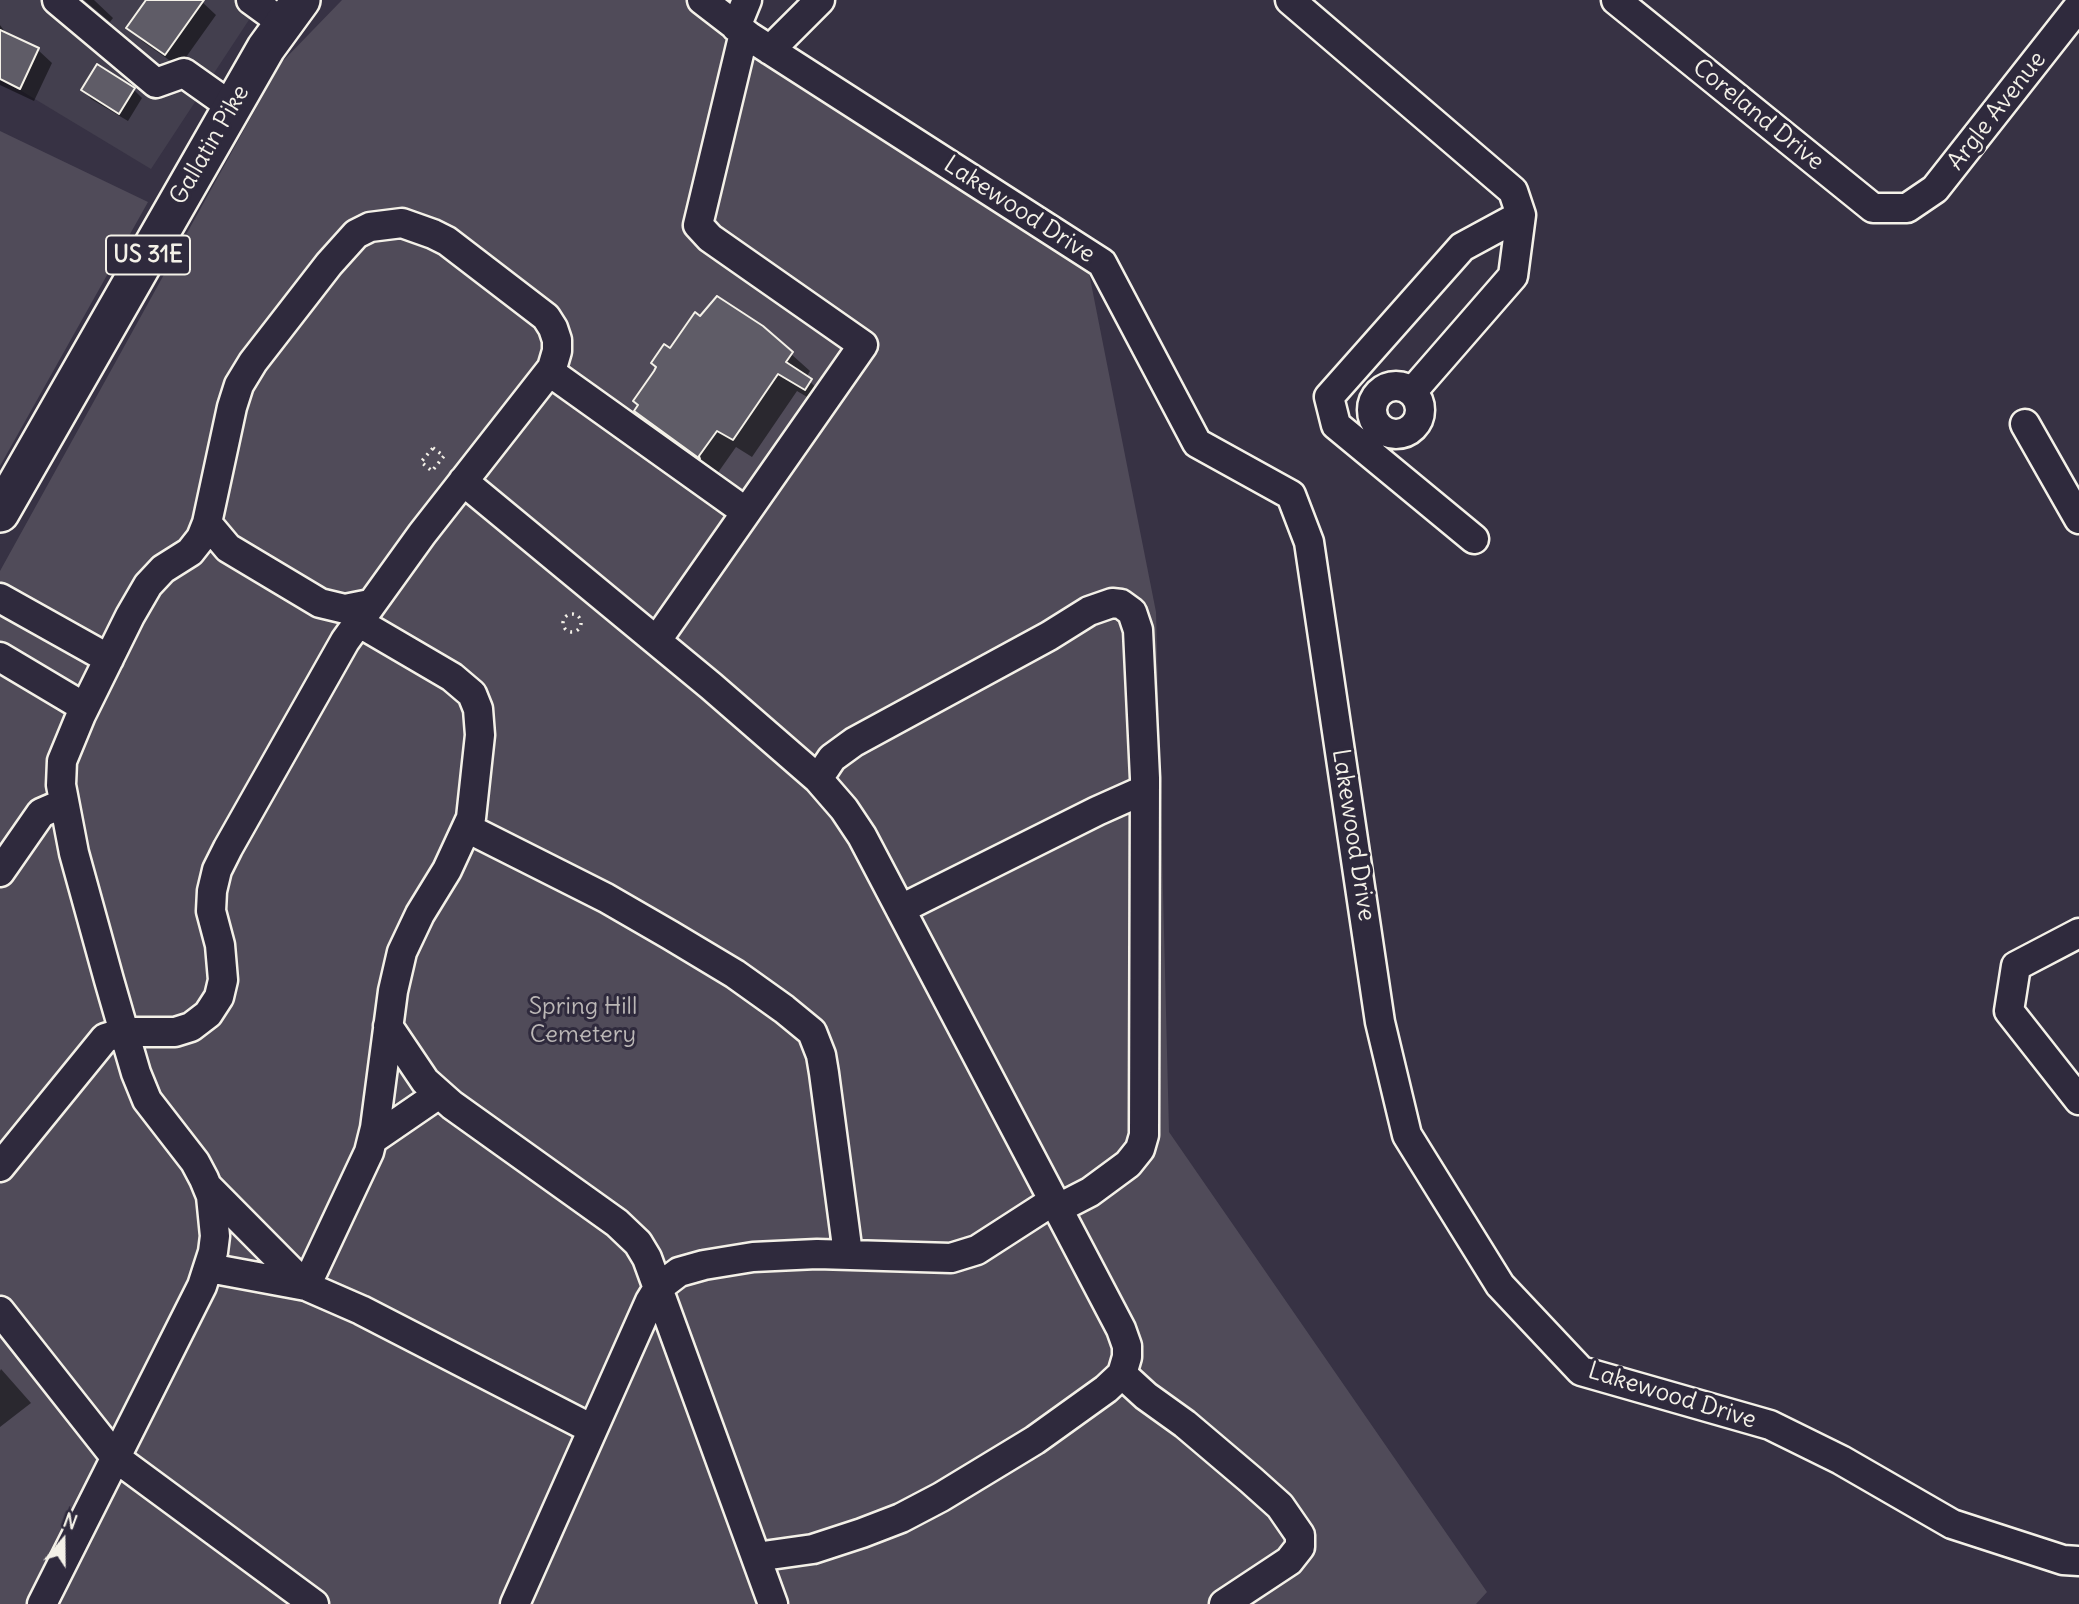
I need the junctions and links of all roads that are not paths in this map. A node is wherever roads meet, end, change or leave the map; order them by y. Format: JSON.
{"nodes":[{"id":1,"x":57,"y":0,"type":"edge"},
{"id":2,"x":251,"y":0,"type":"edge"},
{"id":3,"x":702,"y":0,"type":"edge"},
{"id":4,"x":747,"y":0,"type":"edge"},
{"id":5,"x":820,"y":0,"type":"edge"},
{"id":6,"x":1290,"y":0,"type":"edge"},
{"id":7,"x":1616,"y":0,"type":"edge"},
{"id":8,"x":2079,"y":6,"type":"edge"},
{"id":9,"x":292,"y":12,"type":"edge"},
{"id":10,"x":740,"y":30,"type":"junction"},
{"id":11,"x":770,"y":50,"type":"junction"},
{"id":12,"x":232,"y":107,"type":"junction"},
{"id":13,"x":1907,"y":208,"type":"joint"},
{"id":14,"x":1521,"y":215,"type":"junction"},
{"id":15,"x":550,"y":372,"type":"junction"},
{"id":16,"x":2025,"y":424,"type":"dead end"},
{"id":17,"x":1373,"y":438,"type":"junction"},
{"id":18,"x":463,"y":481,"type":"junction"},
{"id":19,"x":746,"y":512,"type":"junction"},
{"id":20,"x":0,"y":513,"type":"edge"},
{"id":21,"x":2079,"y":519,"type":"edge"},
{"id":22,"x":207,"y":523,"type":"junction"},
{"id":23,"x":1474,"y":539,"type":"dead end"},
{"id":24,"x":0,"y":598,"type":"edge"},
{"id":25,"x":364,"y":613,"type":"junction"},
{"id":26,"x":657,"y":640,"type":"junction"},
{"id":27,"x":0,"y":657,"type":"edge"},
{"id":28,"x":109,"y":659,"type":"junction"},
{"id":29,"x":85,"y":708,"type":"junction"},
{"id":30,"x":818,"y":779,"type":"junction"},
{"id":31,"x":1144,"y":790,"type":"junction"},
{"id":32,"x":64,"y":803,"type":"junction"},
{"id":33,"x":467,"y":828,"type":"junction"},
{"id":34,"x":0,"y":872,"type":"edge"},
{"id":35,"x":901,"y":909,"type":"junction"},
{"id":36,"x":2079,"y":933,"type":"edge"},
{"id":37,"x":388,"y":1026,"type":"junction"},
{"id":38,"x":124,"y":1032,"type":"junction"},
{"id":39,"x":439,"y":1094,"type":"junction"},
{"id":40,"x":2079,"y":1100,"type":"edge"},
{"id":41,"x":372,"y":1140,"type":"junction"},
{"id":42,"x":0,"y":1167,"type":"edge"},
{"id":43,"x":207,"y":1186,"type":"junction"},
{"id":44,"x":1055,"y":1205,"type":"junction"},
{"id":45,"x":848,"y":1254,"type":"junction"},
{"id":46,"x":209,"y":1268,"type":"junction"},
{"id":47,"x":306,"y":1286,"type":"junction"},
{"id":48,"x":658,"y":1288,"type":"junction"},
{"id":49,"x":0,"y":1311,"type":"edge"},
{"id":50,"x":1122,"y":1374,"type":"junction"},
{"id":51,"x":592,"y":1429,"type":"junction"},
{"id":52,"x":116,"y":1458,"type":"junction"},
{"id":53,"x":756,"y":1556,"type":"junction"},
{"id":54,"x":2079,"y":1561,"type":"edge"},
{"id":55,"x":42,"y":1604,"type":"edge"},
{"id":56,"x":314,"y":1604,"type":"edge"},
{"id":57,"x":515,"y":1604,"type":"edge"},
{"id":58,"x":773,"y":1604,"type":"edge"},
{"id":59,"x":1224,"y":1604,"type":"edge"}],
"edges":[{"from":1,"to":12,"type":"street"},
{"from":2,"to":9,"type":"street"},
{"from":3,"to":10,"type":"street","name":"Lakewood Drive"},
{"from":4,"to":10,"type":"street"},
{"from":5,"to":11,"type":"street"},
{"from":6,"to":14,"type":"street"},
{"from":7,"to":13,"type":"street","name":"Coreland Drive"},
{"from":8,"to":13,"type":"street","name":"Argle Avenue"},
{"from":9,"to":12,"type":"main road","name":"Gallatin Pike","number":"US 31E"},
{"from":10,"to":11,"type":"street","name":"Lakewood Drive"},
{"from":10,"to":19,"type":"street"},
{"from":11,"to":54,"type":"street","name":"Lakewood Drive"},
{"from":12,"to":20,"type":"main road","name":"Gallatin Pike","number":"US 31E"},
{"from":14,"to":17,"type":"street"},
{"from":14,"to":17,"type":"street"},
{"from":15,"to":18,"type":"street"},
{"from":15,"to":19,"type":"street"},
{"from":15,"to":22,"type":"street"},
{"from":16,"to":21,"type":"street"},
{"from":17,"to":23,"type":"street"},
{"from":18,"to":25,"type":"street"},
{"from":18,"to":26,"type":"street"},
{"from":19,"to":26,"type":"street"},
{"from":22,"to":25,"type":"street"},
{"from":22,"to":28,"type":"street"},
{"from":24,"to":28,"type":"street"},
{"from":25,"to":33,"type":"street"},
{"from":25,"to":38,"type":"street"},
{"from":26,"to":30,"type":"street"},
{"from":27,"to":29,"type":"street"},
{"from":28,"to":29,"type":"street"},
{"from":29,"to":32,"type":"street"},
{"from":30,"to":31,"type":"street"},
{"from":30,"to":35,"type":"street"},
{"from":31,"to":35,"type":"street"},
{"from":31,"to":44,"type":"street"},
{"from":32,"to":34,"type":"street"},
{"from":32,"to":38,"type":"street"},
{"from":33,"to":37,"type":"street"},
{"from":33,"to":45,"type":"street"},
{"from":35,"to":44,"type":"street"},
{"from":36,"to":40,"type":"street"},
{"from":37,"to":39,"type":"street"},
{"from":37,"to":41,"type":"street"},
{"from":38,"to":42,"type":"street"},
{"from":38,"to":43,"type":"street"},
{"from":39,"to":41,"type":"street"},
{"from":39,"to":48,"type":"street"},
{"from":41,"to":47,"type":"street"},
{"from":43,"to":46,"type":"street"},
{"from":43,"to":47,"type":"street"},
{"from":44,"to":45,"type":"street"},
{"from":44,"to":50,"type":"street"},
{"from":45,"to":48,"type":"street"},
{"from":46,"to":47,"type":"street"},
{"from":46,"to":52,"type":"street"},
{"from":47,"to":51,"type":"street"},
{"from":48,"to":51,"type":"street"},
{"from":48,"to":53,"type":"street"},
{"from":49,"to":52,"type":"street"},
{"from":50,"to":53,"type":"street"},
{"from":50,"to":59,"type":"street"},
{"from":51,"to":57,"type":"street"},
{"from":52,"to":55,"type":"street"},
{"from":52,"to":56,"type":"street"},
{"from":53,"to":58,"type":"street"}]}
